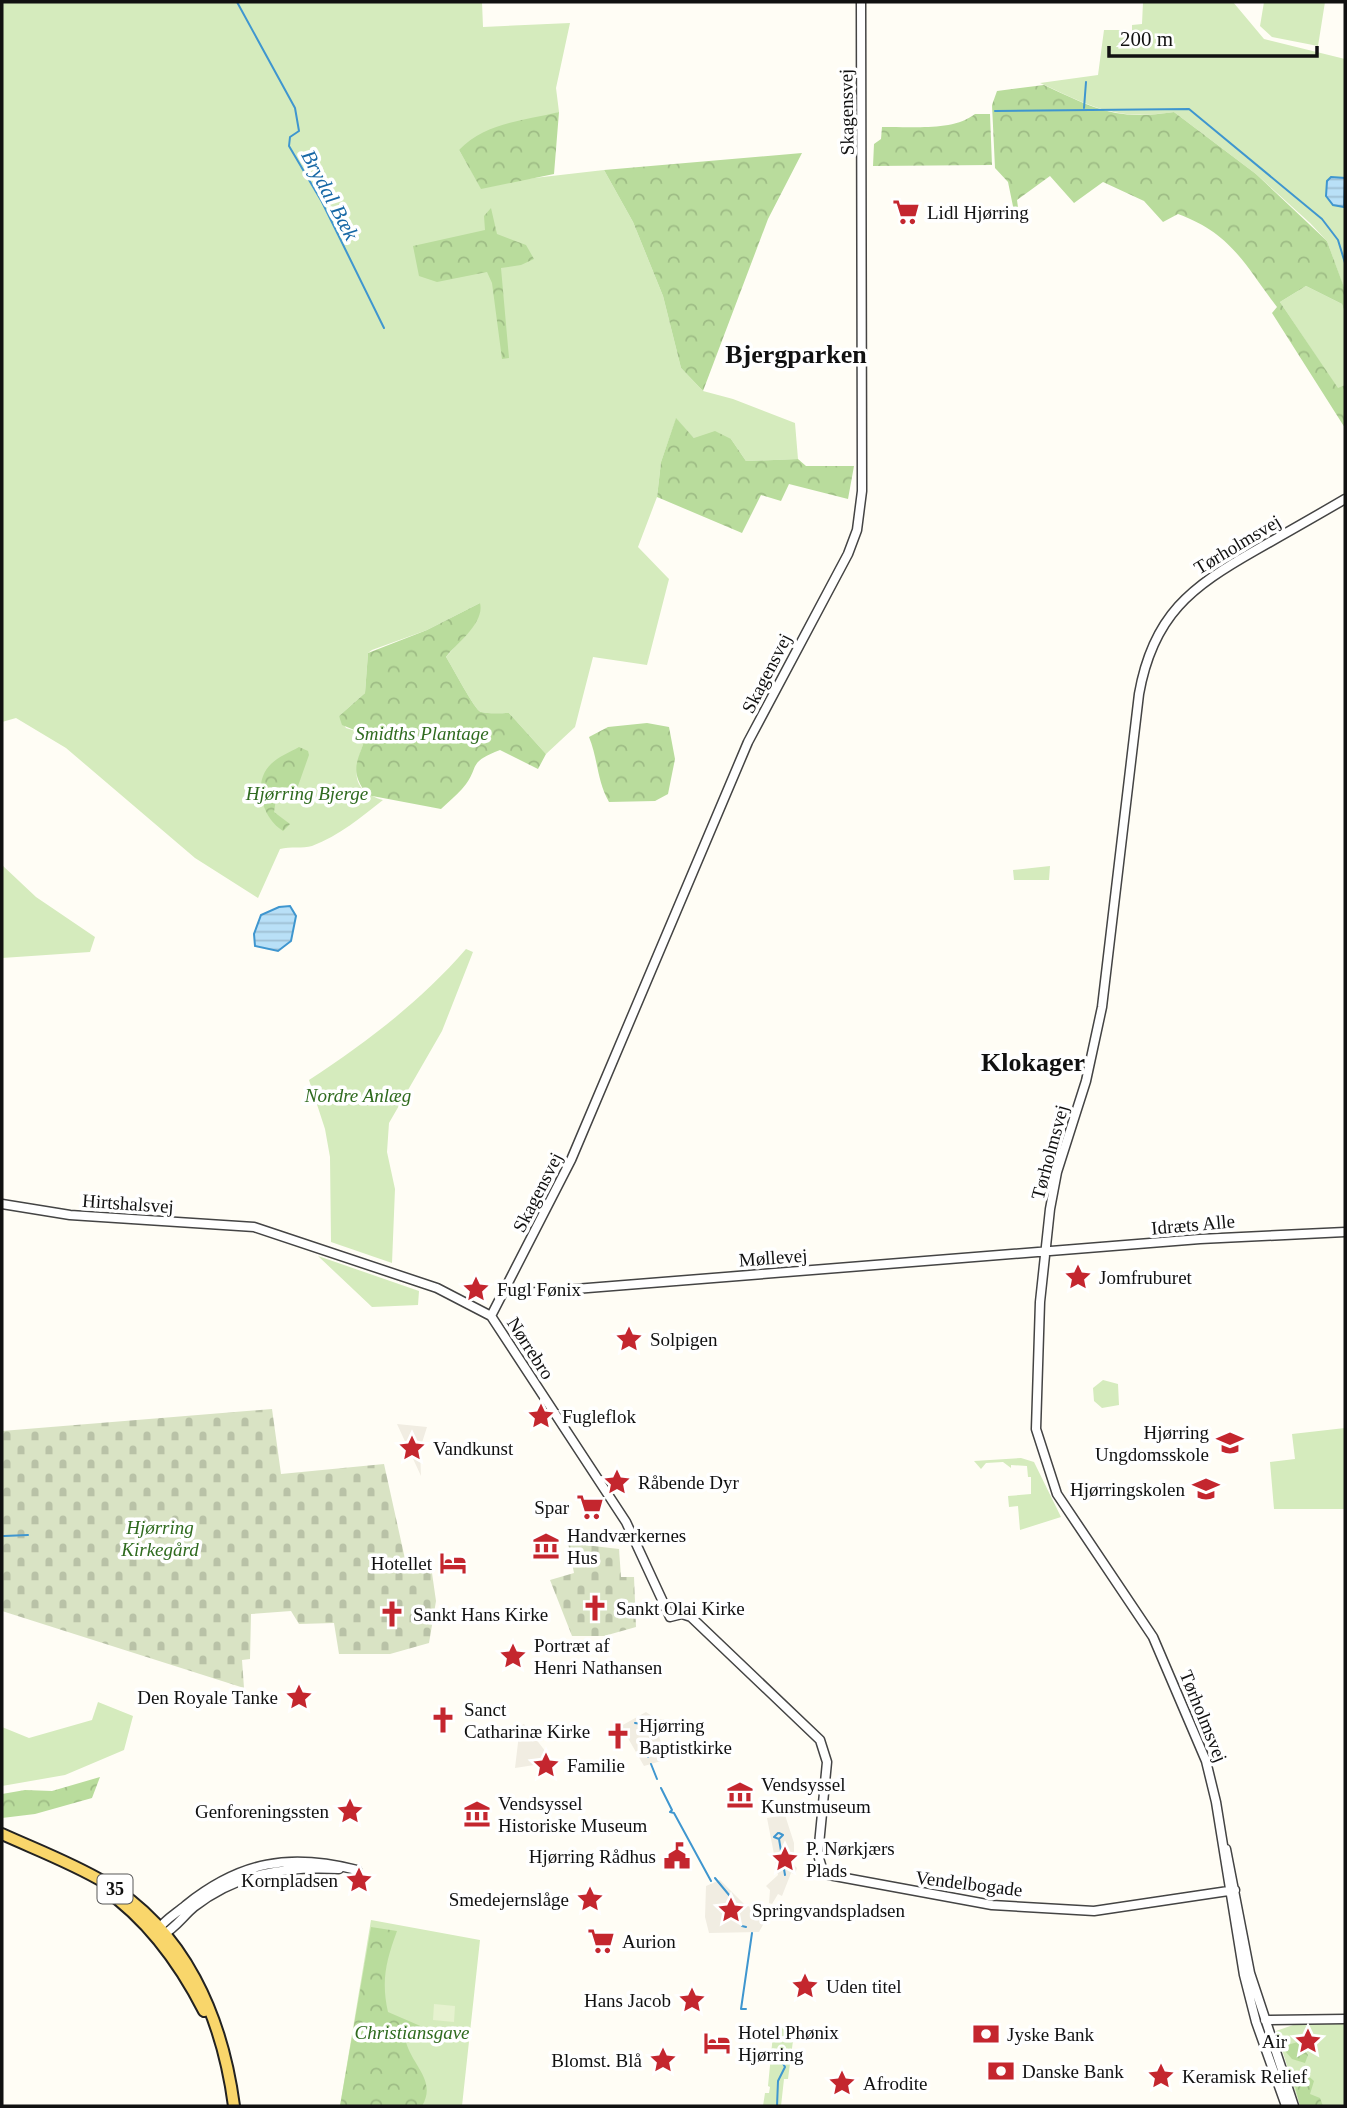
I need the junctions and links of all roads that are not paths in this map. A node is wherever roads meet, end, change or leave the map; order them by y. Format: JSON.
{"nodes":[{"id":1,"x":861,"y":2,"type":"edge"},
{"id":2,"x":1345,"y":499,"type":"edge"},
{"id":3,"x":2,"y":1203,"type":"edge"},
{"id":4,"x":254,"y":1227,"type":"joint"},
{"id":5,"x":1345,"y":1232,"type":"edge"},
{"id":6,"x":1044,"y":1252,"type":"junction"},
{"id":7,"x":506,"y":1287,"type":"junction"},
{"id":8,"x":491,"y":1316,"type":"junction"},
{"id":9,"x":670,"y":1617,"type":"joint"},
{"id":10,"x":2,"y":1834,"type":"edge"},
{"id":11,"x":1232,"y":1891,"type":"junction"},
{"id":12,"x":160,"y":1932,"type":"junction"},
{"id":13,"x":1345,"y":2019,"type":"edge"},
{"id":14,"x":1265,"y":2020,"type":"junction"},
{"id":15,"x":234,"y":2106,"type":"edge"},
{"id":16,"x":1286,"y":2106,"type":"edge"},
{"id":17,"x":1294,"y":2106,"type":"edge"}],
"edges":[{"from":1,"to":7,"type":"street","name":"Skagensvej"},
{"from":2,"to":6,"type":"street","name":"Tørholmsvej"},
{"from":3,"to":4,"type":"street","name":"Hirtshalsvej"},
{"from":4,"to":8,"type":"street","name":"Nørrebro"},
{"from":5,"to":6,"type":"street","name":"Idræts Alle"},
{"from":6,"to":7,"type":"street","name":"Møllevej"},
{"from":6,"to":11,"type":"street","name":"Tørholmsvej"},
{"from":7,"to":8,"type":"street","name":"Skagensvej"},
{"from":8,"to":9,"type":"street","name":"Nørrebro"},
{"from":9,"to":11,"type":"street","name":"Vendelbogade"},
{"from":10,"to":12,"type":"main road","number":"35"},
{"from":11,"to":14,"type":"street","name":"Tørholmsvej"},
{"from":11,"to":16,"type":"street","name":"Tørholmsvej"},
{"from":12,"to":12,"type":"street"},
{"from":12,"to":15,"type":"main road","number":"35"},
{"from":13,"to":14,"type":"street"},
{"from":14,"to":17,"type":"street","name":"Tørholmsvej"}]}
